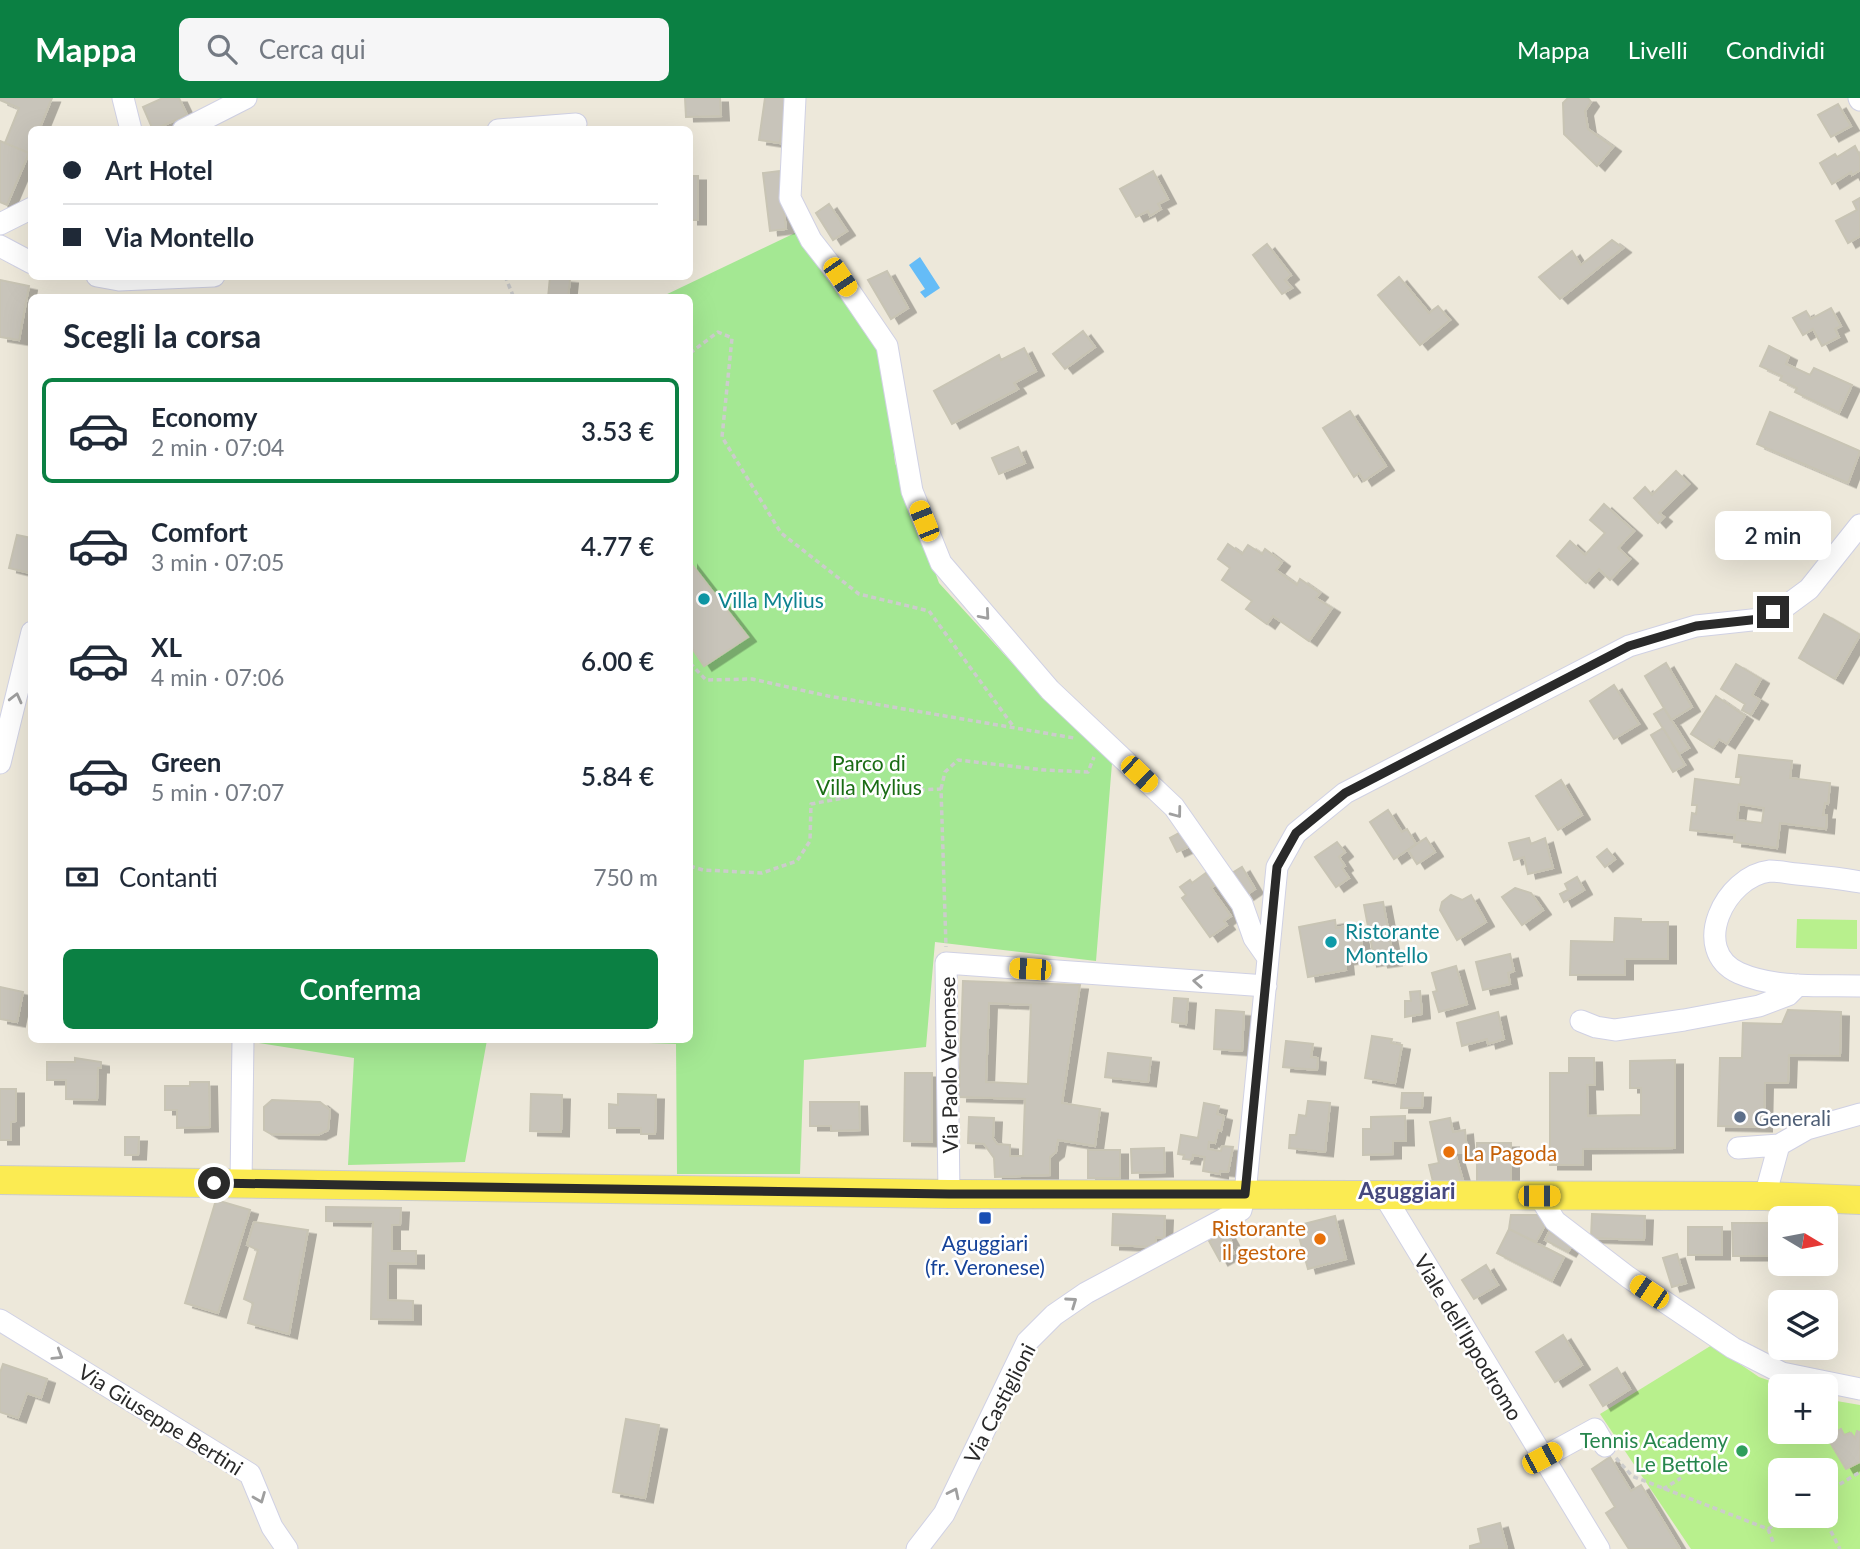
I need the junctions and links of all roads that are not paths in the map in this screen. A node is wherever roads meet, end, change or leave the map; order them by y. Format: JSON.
{"nodes":[{"id":1,"x":123,"y":98,"type":"edge"},
{"id":2,"x":246,"y":98,"type":"edge"},
{"id":3,"x":795,"y":98,"type":"edge"},
{"id":4,"x":576,"y":124,"type":"dead end"},
{"id":5,"x":130,"y":126,"type":"edge"},
{"id":6,"x":191,"y":126,"type":"edge"},
{"id":7,"x":550,"y":126,"type":"edge"},
{"id":8,"x":28,"y":210,"type":"edge"},
{"id":9,"x":0,"y":224,"type":"edge"},
{"id":10,"x":0,"y":246,"type":"edge"},
{"id":11,"x":28,"y":261,"type":"edge"},
{"id":12,"x":171,"y":280,"type":"edge"},
{"id":13,"x":117,"y":285,"type":"edge"},
{"id":14,"x":1860,"y":525,"type":"edge"},
{"id":15,"x":28,"y":648,"type":"edge"},
{"id":16,"x":0,"y":763,"type":"edge"},
{"id":17,"x":1860,"y":882,"type":"edge"},
{"id":18,"x":1268,"y":958,"type":"junction"},
{"id":19,"x":1798,"y":985,"type":"junction"},
{"id":20,"x":1266,"y":986,"type":"junction"},
{"id":21,"x":1860,"y":986,"type":"edge"},
{"id":22,"x":1581,"y":1021,"type":"dead end"},
{"id":23,"x":243,"y":1043,"type":"edge"},
{"id":24,"x":1860,"y":1114,"type":"edge"},
{"id":25,"x":1779,"y":1145,"type":"junction"},
{"id":26,"x":1738,"y":1147,"type":"dead end"},
{"id":27,"x":0,"y":1180,"type":"edge"},
{"id":28,"x":241,"y":1183,"type":"junction"},
{"id":29,"x":949,"y":1194,"type":"junction"},
{"id":30,"x":1245,"y":1194,"type":"junction"},
{"id":31,"x":1384,"y":1195,"type":"junction"},
{"id":32,"x":1539,"y":1196,"type":"junction"},
{"id":33,"x":1765,"y":1196,"type":"junction"},
{"id":34,"x":1860,"y":1200,"type":"edge"},
{"id":35,"x":0,"y":1320,"type":"edge"},
{"id":36,"x":1860,"y":1389,"type":"edge"},
{"id":37,"x":1605,"y":1446,"type":"road end"},
{"id":38,"x":1542,"y":1458,"type":"junction"},
{"id":39,"x":287,"y":1549,"type":"edge"},
{"id":40,"x":917,"y":1549,"type":"edge"},
{"id":41,"x":1599,"y":1549,"type":"edge"}],
"edges":[{"from":1,"to":5,"type":"street"},
{"from":2,"to":6,"type":"street"},
{"from":3,"to":18,"type":"street","one_way":true},
{"from":4,"to":7,"type":"street"},
{"from":8,"to":9,"type":"street"},
{"from":10,"to":11,"type":"street"},
{"from":12,"to":13,"type":"street"},
{"from":14,"to":18,"type":"street"},
{"from":16,"to":15,"type":"street","one_way":true},
{"from":17,"to":19,"type":"street"},
{"from":18,"to":20,"type":"street"},
{"from":19,"to":21,"type":"street"},
{"from":19,"to":22,"type":"street"},
{"from":20,"to":29,"type":"street","name":"Via Paolo Veronese","one_way":true},
{"from":20,"to":30,"type":"street"},
{"from":23,"to":28,"type":"street"},
{"from":24,"to":25,"type":"street"},
{"from":25,"to":26,"type":"street"},
{"from":25,"to":33,"type":"street"},
{"from":27,"to":28,"type":"main road"},
{"from":28,"to":29,"type":"main road"},
{"from":29,"to":30,"type":"main road"},
{"from":30,"to":31,"type":"main road"},
{"from":40,"to":30,"type":"street","name":"Via Castiglioni","one_way":true},
{"from":31,"to":32,"type":"main road"},
{"from":31,"to":38,"type":"street","name":"Viale dell'Ippodromo"},
{"from":32,"to":33,"type":"main road"},
{"from":32,"to":36,"type":"street"},
{"from":33,"to":34,"type":"main road"},
{"from":35,"to":39,"type":"street","name":"Via Giuseppe Bertini","one_way":true},
{"from":37,"to":38,"type":"street"},
{"from":38,"to":41,"type":"street","name":"Viale dell'Ippodromo"}]}
